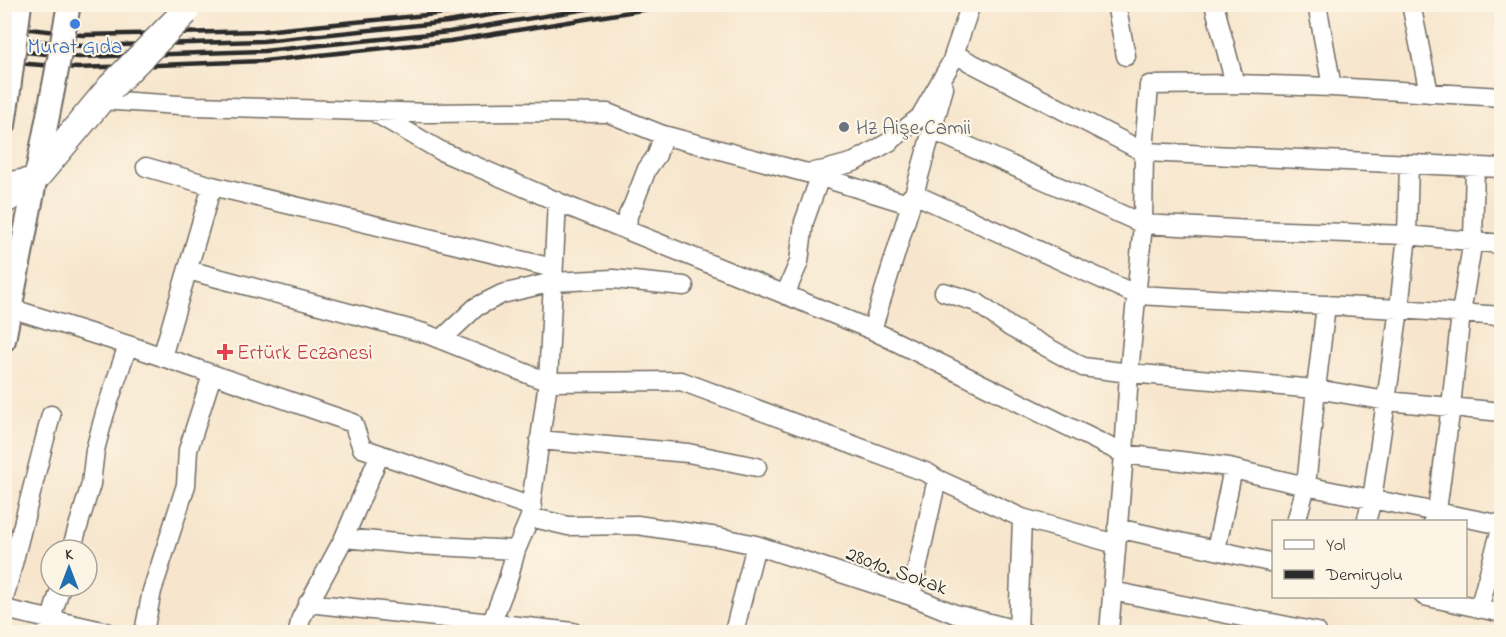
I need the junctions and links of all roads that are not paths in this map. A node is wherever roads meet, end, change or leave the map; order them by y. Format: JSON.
{"nodes":[{"id":1,"x":20,"y":4,"type":"edge"},
{"id":2,"x":69,"y":4,"type":"edge"},
{"id":3,"x":971,"y":4,"type":"edge"},
{"id":4,"x":1116,"y":4,"type":"edge"},
{"id":5,"x":1214,"y":4,"type":"edge"},
{"id":6,"x":1317,"y":4,"type":"edge"},
{"id":7,"x":1411,"y":4,"type":"edge"},
{"id":8,"x":188,"y":8,"type":"edge"},
{"id":9,"x":1126,"y":56,"type":"dead end"},
{"id":10,"x":952,"y":58,"type":"junction"},
{"id":11,"x":1235,"y":84,"type":"junction"},
{"id":12,"x":1332,"y":87,"type":"junction"},
{"id":13,"x":106,"y":93,"type":"junction"},
{"id":14,"x":1429,"y":93,"type":"junction"},
{"id":15,"x":1502,"y":97,"type":"edge"},
{"id":16,"x":6,"y":99,"type":"edge"},
{"id":17,"x":372,"y":111,"type":"junction"},
{"id":18,"x":4,"y":125,"type":"edge"},
{"id":19,"x":932,"y":129,"type":"junction"},
{"id":20,"x":663,"y":135,"type":"junction"},
{"id":21,"x":1144,"y":152,"type":"junction"},
{"id":22,"x":1409,"y":164,"type":"junction"},
{"id":23,"x":146,"y":167,"type":"dead end"},
{"id":24,"x":1475,"y":167,"type":"junction"},
{"id":25,"x":1502,"y":168,"type":"edge"},
{"id":26,"x":813,"y":175,"type":"junction"},
{"id":27,"x":37,"y":176,"type":"junction"},
{"id":28,"x":4,"y":182,"type":"edge"},
{"id":29,"x":212,"y":186,"type":"junction"},
{"id":30,"x":914,"y":194,"type":"junction"},
{"id":31,"x":557,"y":201,"type":"junction"},
{"id":32,"x":4,"y":206,"type":"edge"},
{"id":33,"x":1143,"y":224,"type":"junction"},
{"id":34,"x":627,"y":230,"type":"junction"},
{"id":35,"x":1407,"y":236,"type":"junction"},
{"id":36,"x":1473,"y":240,"type":"junction"},
{"id":37,"x":1502,"y":244,"type":"edge"},
{"id":38,"x":188,"y":270,"type":"junction"},
{"id":39,"x":553,"y":275,"type":"junction"},
{"id":40,"x":684,"y":286,"type":"dead end"},
{"id":41,"x":944,"y":292,"type":"dead end"},
{"id":42,"x":785,"y":295,"type":"junction"},
{"id":43,"x":1137,"y":295,"type":"junction"},
{"id":44,"x":1326,"y":305,"type":"junction"},
{"id":45,"x":10,"y":308,"type":"junction"},
{"id":46,"x":1399,"y":309,"type":"junction"},
{"id":47,"x":1461,"y":313,"type":"junction"},
{"id":48,"x":1502,"y":316,"type":"edge"},
{"id":49,"x":872,"y":330,"type":"junction"},
{"id":50,"x":442,"y":339,"type":"junction"},
{"id":51,"x":4,"y":340,"type":"edge"},
{"id":52,"x":128,"y":345,"type":"junction"},
{"id":53,"x":162,"y":357,"type":"junction"},
{"id":54,"x":1129,"y":373,"type":"junction"},
{"id":55,"x":212,"y":375,"type":"junction"},
{"id":56,"x":548,"y":382,"type":"junction"},
{"id":57,"x":1316,"y":389,"type":"junction"},
{"id":58,"x":1387,"y":401,"type":"junction"},
{"id":59,"x":1451,"y":406,"type":"junction"},
{"id":60,"x":1502,"y":412,"type":"edge"},
{"id":61,"x":51,"y":415,"type":"dead end"},
{"id":62,"x":539,"y":440,"type":"junction"},
{"id":63,"x":380,"y":454,"type":"junction"},
{"id":64,"x":1124,"y":454,"type":"junction"},
{"id":65,"x":757,"y":466,"type":"dead end"},
{"id":66,"x":1233,"y":470,"type":"junction"},
{"id":67,"x":937,"y":479,"type":"junction"},
{"id":68,"x":1306,"y":486,"type":"junction"},
{"id":69,"x":1372,"y":500,"type":"junction"},
{"id":70,"x":531,"y":512,"type":"junction"},
{"id":71,"x":1434,"y":516,"type":"edge"},
{"id":72,"x":1022,"y":518,"type":"junction"},
{"id":73,"x":1297,"y":520,"type":"edge"},
{"id":74,"x":1367,"y":520,"type":"edge"},
{"id":75,"x":1464,"y":520,"type":"edge"},
{"id":76,"x":1467,"y":520,"type":"edge"},
{"id":77,"x":1502,"y":525,"type":"edge"},
{"id":78,"x":1117,"y":536,"type":"junction"},
{"id":79,"x":74,"y":538,"type":"edge"},
{"id":80,"x":344,"y":538,"type":"junction"},
{"id":81,"x":756,"y":545,"type":"junction"},
{"id":82,"x":516,"y":550,"type":"junction"},
{"id":83,"x":1216,"y":550,"type":"junction"},
{"id":84,"x":1272,"y":563,"type":"edge"},
{"id":85,"x":1112,"y":591,"type":"junction"},
{"id":86,"x":911,"y":596,"type":"junction"},
{"id":87,"x":57,"y":598,"type":"edge"},
{"id":88,"x":1429,"y":598,"type":"edge"},
{"id":89,"x":4,"y":599,"type":"edge"},
{"id":90,"x":308,"y":603,"type":"junction"},
{"id":91,"x":4,"y":609,"type":"edge"},
{"id":92,"x":1479,"y":609,"type":"junction"},
{"id":93,"x":1502,"y":613,"type":"edge"},
{"id":94,"x":49,"y":626,"type":"edge"},
{"id":95,"x":489,"y":628,"type":"edge"},
{"id":96,"x":1020,"y":632,"type":"edge"},
{"id":97,"x":107,"y":633,"type":"edge"},
{"id":98,"x":144,"y":633,"type":"edge"},
{"id":99,"x":298,"y":633,"type":"edge"},
{"id":100,"x":573,"y":633,"type":"edge"},
{"id":101,"x":734,"y":633,"type":"edge"},
{"id":102,"x":1108,"y":633,"type":"edge"},
{"id":103,"x":1317,"y":633,"type":"edge"}],
"edges":[{"from":1,"to":16,"type":"main road","bridge":true},
{"from":2,"to":27,"type":"main road","bridge":true},
{"from":3,"to":10,"type":"street"},
{"from":4,"to":9,"type":"street"},
{"from":5,"to":11,"type":"street"},
{"from":6,"to":12,"type":"street"},
{"from":7,"to":14,"type":"street"},
{"from":8,"to":13,"type":"highway","bridge":true},
{"from":10,"to":19,"type":"street"},
{"from":10,"to":21,"type":"street"},
{"from":10,"to":26,"type":"street"},
{"from":11,"to":12,"type":"street"},
{"from":11,"to":21,"type":"street"},
{"from":12,"to":14,"type":"street"},
{"from":13,"to":17,"type":"street"},
{"from":13,"to":27,"type":"highway"},
{"from":14,"to":15,"type":"street"},
{"from":16,"to":18,"type":"main road"},
{"from":17,"to":20,"type":"street"},
{"from":17,"to":31,"type":"street"},
{"from":19,"to":30,"type":"street"},
{"from":19,"to":33,"type":"street"},
{"from":20,"to":26,"type":"street"},
{"from":20,"to":34,"type":"street"},
{"from":21,"to":22,"type":"street"},
{"from":21,"to":33,"type":"street"},
{"from":22,"to":24,"type":"street"},
{"from":22,"to":35,"type":"street"},
{"from":23,"to":29,"type":"street"},
{"from":24,"to":25,"type":"street"},
{"from":24,"to":36,"type":"street"},
{"from":26,"to":30,"type":"street"},
{"from":26,"to":42,"type":"street"},
{"from":27,"to":28,"type":"street"},
{"from":27,"to":32,"type":"street"},
{"from":27,"to":45,"type":"main road"},
{"from":29,"to":38,"type":"street"},
{"from":29,"to":39,"type":"street"},
{"from":30,"to":43,"type":"street"},
{"from":30,"to":49,"type":"street"},
{"from":31,"to":34,"type":"street"},
{"from":31,"to":39,"type":"street"},
{"from":33,"to":35,"type":"street"},
{"from":33,"to":43,"type":"street"},
{"from":34,"to":42,"type":"street"},
{"from":35,"to":36,"type":"street"},
{"from":35,"to":46,"type":"street"},
{"from":36,"to":37,"type":"street"},
{"from":36,"to":47,"type":"street"},
{"from":38,"to":50,"type":"street"},
{"from":38,"to":53,"type":"street"},
{"from":39,"to":40,"type":"street"},
{"from":39,"to":50,"type":"street"},
{"from":39,"to":56,"type":"street"},
{"from":41,"to":54,"type":"street"},
{"from":42,"to":49,"type":"street"},
{"from":43,"to":44,"type":"street"},
{"from":43,"to":54,"type":"street"},
{"from":44,"to":46,"type":"street"},
{"from":44,"to":57,"type":"street"},
{"from":45,"to":51,"type":"main road"},
{"from":45,"to":52,"type":"street"},
{"from":46,"to":47,"type":"street"},
{"from":46,"to":58,"type":"street"},
{"from":47,"to":48,"type":"street"},
{"from":47,"to":59,"type":"street"},
{"from":49,"to":64,"type":"street"},
{"from":50,"to":56,"type":"street"},
{"from":52,"to":53,"type":"street"},
{"from":52,"to":79,"type":"street"},
{"from":53,"to":55,"type":"street"},
{"from":54,"to":57,"type":"street"},
{"from":54,"to":64,"type":"street"},
{"from":55,"to":63,"type":"street","name":"28010. Sokak"},
{"from":55,"to":98,"type":"street"},
{"from":56,"to":62,"type":"street"},
{"from":56,"to":67,"type":"street"},
{"from":57,"to":58,"type":"street"},
{"from":57,"to":68,"type":"street"},
{"from":58,"to":59,"type":"street"},
{"from":58,"to":69,"type":"street"},
{"from":59,"to":60,"type":"street"},
{"from":59,"to":71,"type":"street"},
{"from":61,"to":89,"type":"street"},
{"from":62,"to":65,"type":"street"},
{"from":62,"to":70,"type":"street"},
{"from":63,"to":70,"type":"street","name":"28010. Sokak"},
{"from":63,"to":80,"type":"street"},
{"from":64,"to":66,"type":"street"},
{"from":64,"to":78,"type":"street"},
{"from":66,"to":68,"type":"street"},
{"from":66,"to":83,"type":"street"},
{"from":67,"to":72,"type":"street"},
{"from":67,"to":86,"type":"street"},
{"from":68,"to":69,"type":"street"},
{"from":68,"to":73,"type":"street"},
{"from":69,"to":71,"type":"street"},
{"from":69,"to":74,"type":"street"},
{"from":70,"to":81,"type":"street","name":"28010. Sokak"},
{"from":70,"to":82,"type":"street"},
{"from":71,"to":75,"type":"street"},
{"from":72,"to":78,"type":"street"},
{"from":72,"to":96,"type":"street"},
{"from":76,"to":77,"type":"street"},
{"from":77,"to":92,"type":"street"},
{"from":78,"to":83,"type":"street"},
{"from":78,"to":85,"type":"street"},
{"from":80,"to":82,"type":"street"},
{"from":80,"to":90,"type":"street"},
{"from":81,"to":86,"type":"street","name":"28010. Sokak"},
{"from":81,"to":101,"type":"street"},
{"from":82,"to":95,"type":"street"},
{"from":83,"to":84,"type":"street"},
{"from":85,"to":102,"type":"street"},
{"from":85,"to":103,"type":"street"},
{"from":86,"to":96,"type":"street","name":"28010. Sokak"},
{"from":87,"to":94,"type":"street"},
{"from":88,"to":92,"type":"street"},
{"from":90,"to":95,"type":"street"},
{"from":90,"to":99,"type":"street"},
{"from":91,"to":94,"type":"street"},
{"from":92,"to":93,"type":"street"},
{"from":94,"to":97,"type":"street"},
{"from":95,"to":100,"type":"street"}]}
